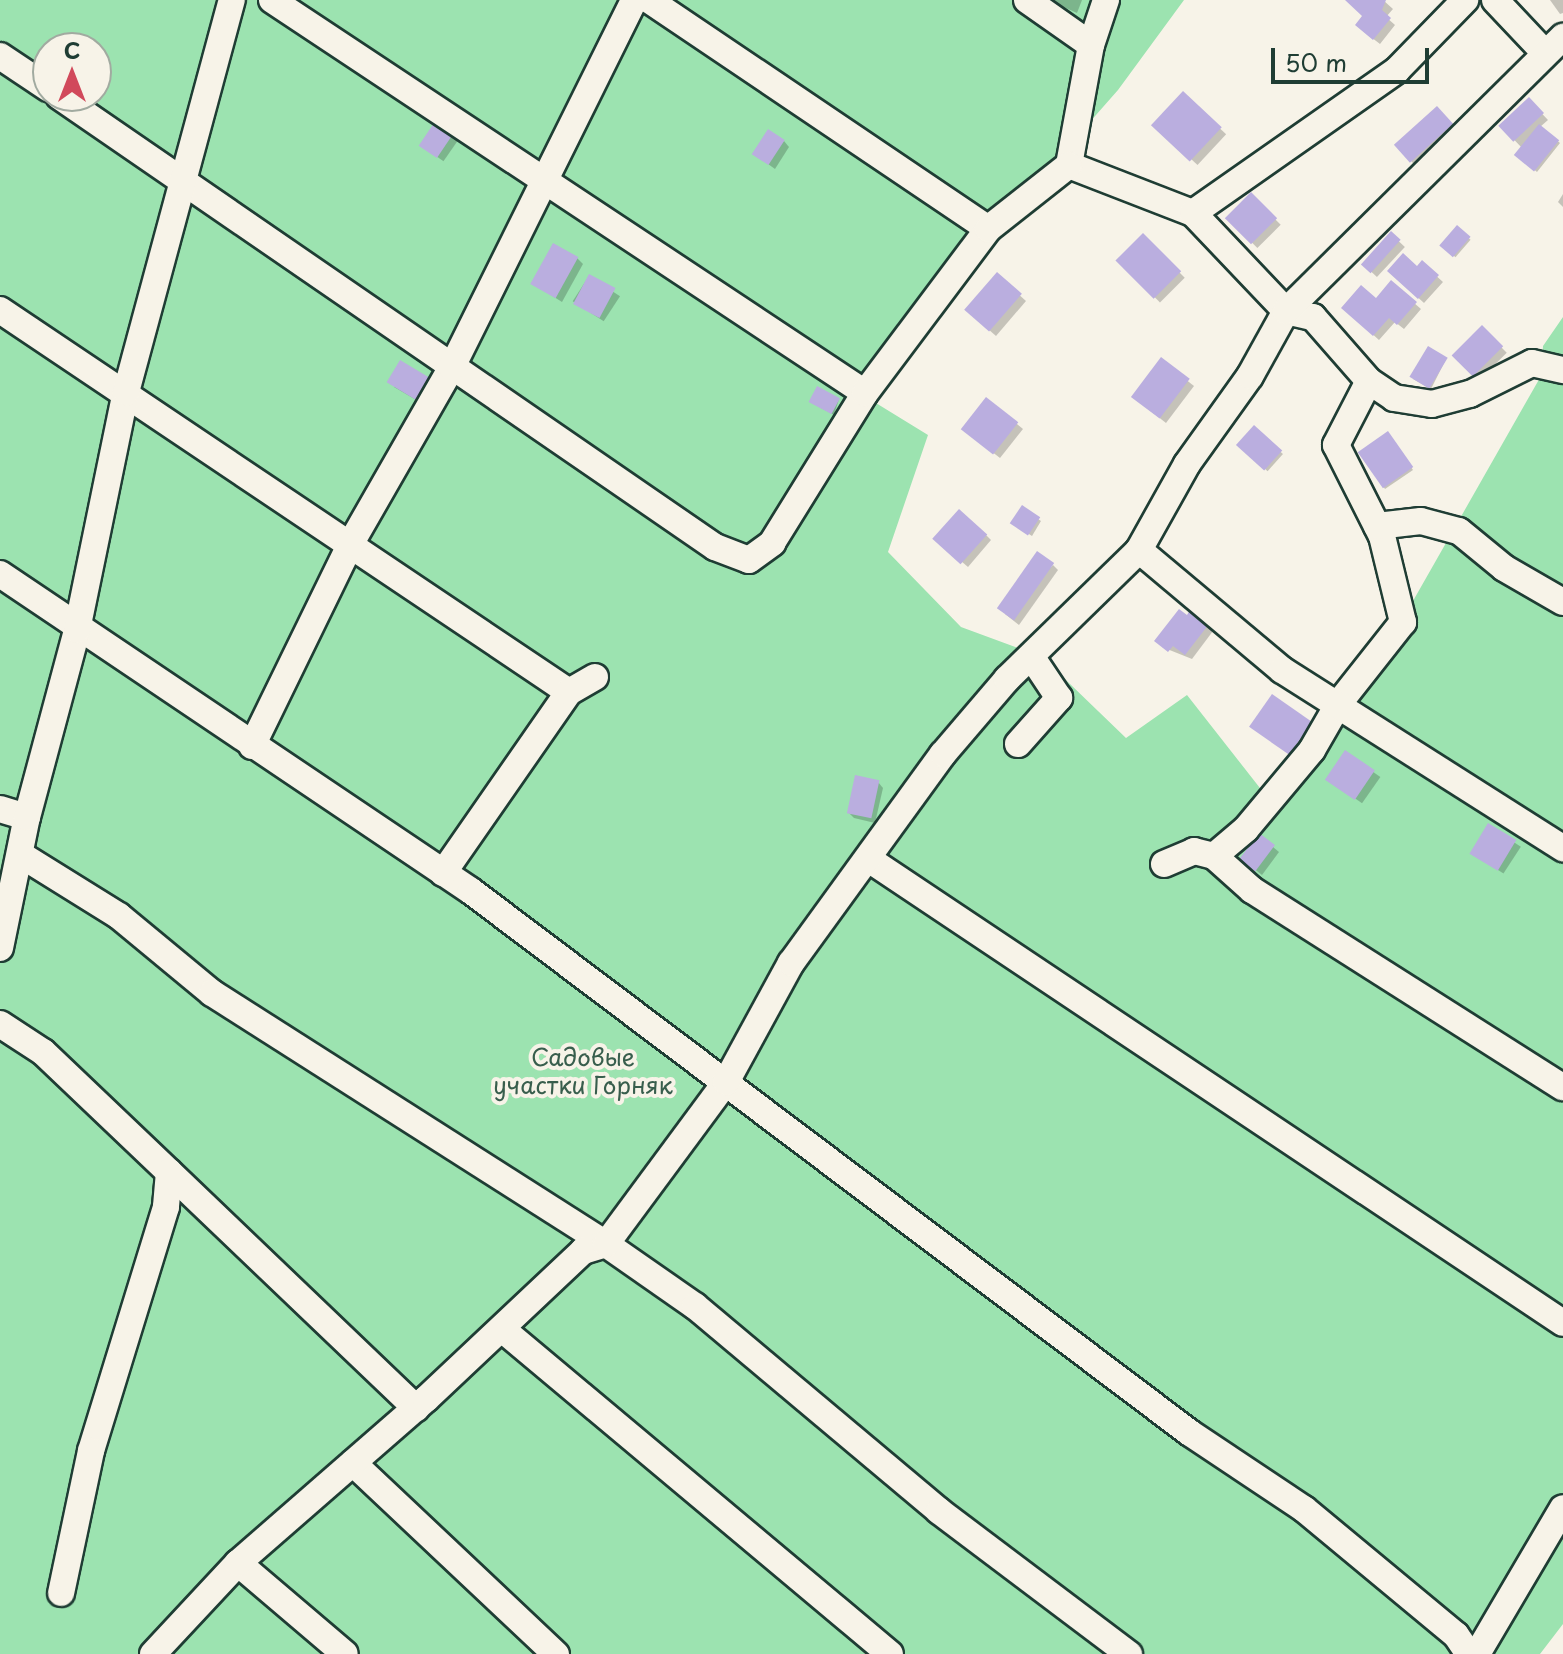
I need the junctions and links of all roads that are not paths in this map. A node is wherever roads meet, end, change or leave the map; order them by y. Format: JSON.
{"nodes":[{"id":1,"x":232,"y":0,"type":"edge"},
{"id":2,"x":272,"y":0,"type":"edge"},
{"id":3,"x":634,"y":0,"type":"edge"},
{"id":4,"x":649,"y":0,"type":"edge"},
{"id":5,"x":1027,"y":0,"type":"edge"},
{"id":6,"x":1106,"y":0,"type":"edge"},
{"id":7,"x":1465,"y":0,"type":"edge"},
{"id":8,"x":1495,"y":0,"type":"edge"},
{"id":9,"x":1091,"y":45,"type":"junction"},
{"id":10,"x":1556,"y":48,"type":"edge"},
{"id":11,"x":0,"y":56,"type":"edge"},
{"id":12,"x":32,"y":77,"type":"edge"},
{"id":13,"x":83,"y":112,"type":"edge"},
{"id":14,"x":1069,"y":165,"type":"junction"},
{"id":15,"x":184,"y":180,"type":"junction"},
{"id":16,"x":545,"y":181,"type":"junction"},
{"id":17,"x":1193,"y":213,"type":"junction"},
{"id":18,"x":988,"y":229,"type":"junction"},
{"id":19,"x":0,"y":310,"type":"edge"},
{"id":20,"x":1286,"y":311,"type":"junction"},
{"id":21,"x":452,"y":367,"type":"junction"},
{"id":22,"x":1563,"y":370,"type":"edge"},
{"id":23,"x":1369,"y":381,"type":"junction"},
{"id":24,"x":126,"y":392,"type":"junction"},
{"id":25,"x":865,"y":393,"type":"junction"},
{"id":26,"x":1377,"y":526,"type":"junction"},
{"id":27,"x":351,"y":543,"type":"junction"},
{"id":28,"x":1139,"y":550,"type":"junction"},
{"id":29,"x":0,"y":574,"type":"edge"},
{"id":30,"x":1563,"y":602,"type":"edge"},
{"id":31,"x":77,"y":630,"type":"junction"},
{"id":32,"x":1031,"y":656,"type":"junction"},
{"id":33,"x":595,"y":677,"type":"dead end"},
{"id":34,"x":569,"y":692,"type":"junction"},
{"id":35,"x":1339,"y":703,"type":"junction"},
{"id":36,"x":1018,"y":744,"type":"dead end"},
{"id":37,"x":252,"y":746,"type":"junction"},
{"id":38,"x":0,"y":809,"type":"edge"},
{"id":39,"x":27,"y":817,"type":"junction"},
{"id":40,"x":1563,"y":848,"type":"edge"},
{"id":41,"x":21,"y":855,"type":"junction"},
{"id":42,"x":1214,"y":856,"type":"junction"},
{"id":43,"x":870,"y":860,"type":"junction"},
{"id":44,"x":1164,"y":864,"type":"dead end"},
{"id":45,"x":443,"y":873,"type":"junction"},
{"id":46,"x":0,"y":948,"type":"edge"},
{"id":47,"x":0,"y":1024,"type":"edge"},
{"id":48,"x":726,"y":1082,"type":"junction"},
{"id":49,"x":1563,"y":1087,"type":"edge"},
{"id":50,"x":169,"y":1172,"type":"junction"},
{"id":51,"x":606,"y":1244,"type":"junction"},
{"id":52,"x":1563,"y":1323,"type":"edge"},
{"id":53,"x":502,"y":1329,"type":"junction"},
{"id":54,"x":416,"y":1408,"type":"junction"},
{"id":55,"x":353,"y":1463,"type":"junction"},
{"id":56,"x":1563,"y":1508,"type":"edge"},
{"id":57,"x":238,"y":1563,"type":"junction"},
{"id":58,"x":61,"y":1593,"type":"dead end"},
{"id":59,"x":153,"y":1654,"type":"edge"},
{"id":60,"x":345,"y":1654,"type":"edge"},
{"id":61,"x":556,"y":1654,"type":"edge"},
{"id":62,"x":890,"y":1654,"type":"edge"},
{"id":63,"x":1129,"y":1654,"type":"edge"},
{"id":64,"x":1469,"y":1654,"type":"edge"},
{"id":65,"x":1477,"y":1654,"type":"edge"}],
"edges":[{"from":1,"to":15,"type":"street"},
{"from":2,"to":16,"type":"street"},
{"from":3,"to":16,"type":"street"},
{"from":4,"to":18,"type":"street"},
{"from":5,"to":9,"type":"street"},
{"from":6,"to":9,"type":"street"},
{"from":7,"to":17,"type":"street"},
{"from":8,"to":10,"type":"street"},
{"from":9,"to":14,"type":"street"},
{"from":10,"to":20,"type":"street"},
{"from":11,"to":12,"type":"street"},
{"from":13,"to":15,"type":"street"},
{"from":14,"to":17,"type":"street"},
{"from":14,"to":18,"type":"street"},
{"from":15,"to":21,"type":"street"},
{"from":15,"to":24,"type":"street"},
{"from":16,"to":21,"type":"street"},
{"from":16,"to":25,"type":"street"},
{"from":17,"to":20,"type":"street"},
{"from":18,"to":25,"type":"street"},
{"from":19,"to":24,"type":"street"},
{"from":20,"to":23,"type":"street"},
{"from":20,"to":28,"type":"street"},
{"from":21,"to":25,"type":"street"},
{"from":21,"to":27,"type":"street"},
{"from":22,"to":23,"type":"street"},
{"from":23,"to":26,"type":"street"},
{"from":24,"to":27,"type":"street"},
{"from":24,"to":31,"type":"street"},
{"from":26,"to":30,"type":"street"},
{"from":26,"to":35,"type":"street"},
{"from":27,"to":34,"type":"street"},
{"from":27,"to":37,"type":"street"},
{"from":28,"to":32,"type":"street"},
{"from":28,"to":35,"type":"street"},
{"from":29,"to":31,"type":"street"},
{"from":31,"to":37,"type":"street"},
{"from":31,"to":39,"type":"street"},
{"from":32,"to":36,"type":"street"},
{"from":32,"to":43,"type":"street"},
{"from":33,"to":34,"type":"street"},
{"from":34,"to":45,"type":"street"},
{"from":35,"to":40,"type":"street"},
{"from":35,"to":42,"type":"street"},
{"from":37,"to":45,"type":"street"},
{"from":38,"to":39,"type":"street"},
{"from":39,"to":41,"type":"street"},
{"from":41,"to":46,"type":"street"},
{"from":41,"to":51,"type":"street"},
{"from":42,"to":44,"type":"street"},
{"from":42,"to":49,"type":"street"},
{"from":43,"to":48,"type":"street"},
{"from":43,"to":52,"type":"street"},
{"from":45,"to":48,"type":"street"},
{"from":47,"to":50,"type":"street"},
{"from":48,"to":51,"type":"street"},
{"from":48,"to":64,"type":"street"},
{"from":50,"to":54,"type":"street"},
{"from":50,"to":58,"type":"street"},
{"from":51,"to":53,"type":"street"},
{"from":51,"to":63,"type":"street"},
{"from":53,"to":54,"type":"street"},
{"from":53,"to":62,"type":"street"},
{"from":54,"to":55,"type":"street"},
{"from":55,"to":57,"type":"street"},
{"from":55,"to":61,"type":"street"},
{"from":56,"to":65,"type":"street"},
{"from":57,"to":59,"type":"street"},
{"from":57,"to":60,"type":"street"}]}
